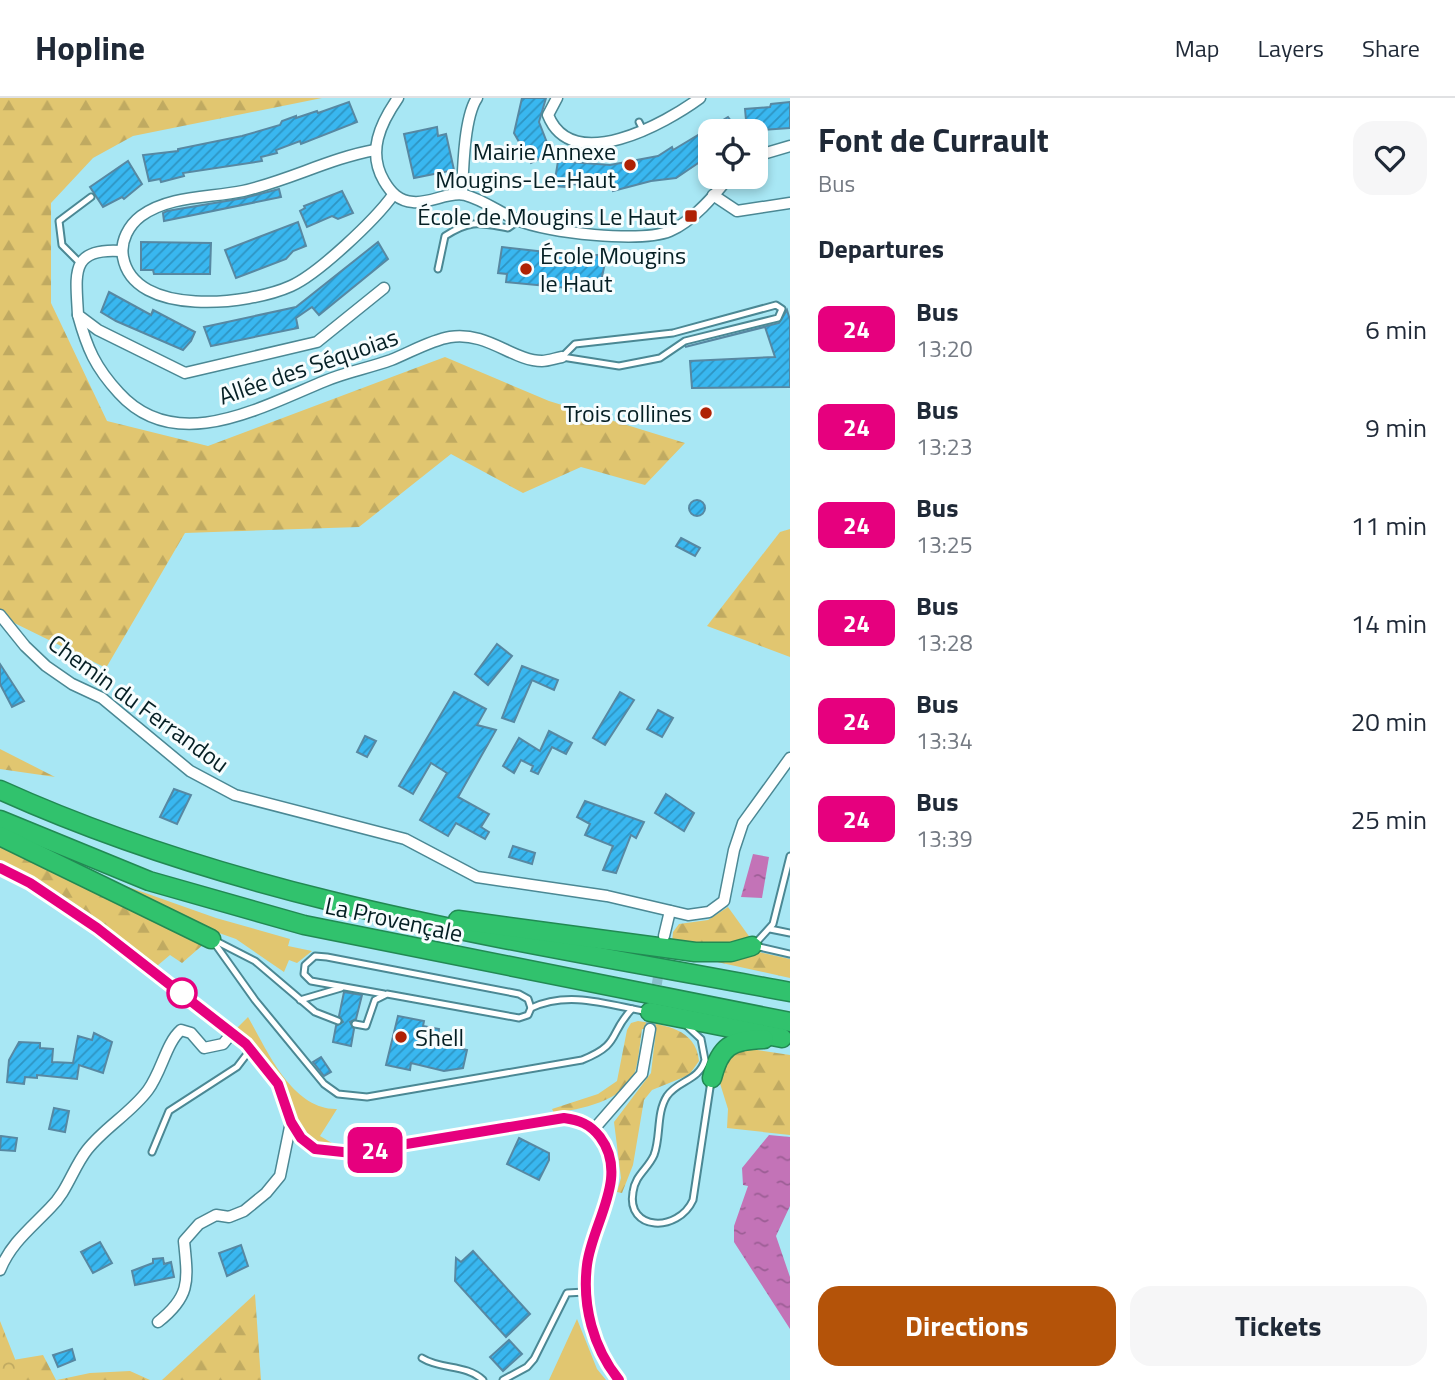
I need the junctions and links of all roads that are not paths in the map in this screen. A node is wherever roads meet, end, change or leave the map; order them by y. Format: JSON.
{"nodes":[{"id":1,"x":398,"y":98,"type":"edge"},
{"id":2,"x":477,"y":98,"type":"edge"},
{"id":3,"x":557,"y":98,"type":"edge"},
{"id":4,"x":700,"y":98,"type":"edge"},
{"id":5,"x":790,"y":146,"type":"edge"},
{"id":6,"x":375,"y":150,"type":"junction"},
{"id":7,"x":768,"y":152,"type":"edge"},
{"id":8,"x":718,"y":189,"type":"edge"},
{"id":9,"x":462,"y":194,"type":"junction"},
{"id":10,"x":393,"y":195,"type":"junction"},
{"id":11,"x":713,"y":195,"type":"junction"},
{"id":12,"x":91,"y":197,"type":"dead end"},
{"id":13,"x":790,"y":203,"type":"edge"},
{"id":14,"x":518,"y":221,"type":"junction"},
{"id":15,"x":122,"y":251,"type":"junction"},
{"id":16,"x":79,"y":262,"type":"junction"},
{"id":17,"x":438,"y":269,"type":"dead end"},
{"id":18,"x":384,"y":288,"type":"dead end"},
{"id":19,"x":78,"y":314,"type":"junction"},
{"id":20,"x":562,"y":357,"type":"junction"},
{"id":21,"x":0,"y":615,"type":"edge"},
{"id":22,"x":790,"y":758,"type":"edge"},
{"id":23,"x":0,"y":790,"type":"edge"},
{"id":24,"x":0,"y":820,"type":"edge"},
{"id":25,"x":0,"y":836,"type":"edge"},
{"id":26,"x":790,"y":856,"type":"edge"},
{"id":27,"x":0,"y":868,"type":"edge"},
{"id":28,"x":670,"y":911,"type":"junction"},
{"id":29,"x":373,"y":912,"type":"junction"},
{"id":30,"x":770,"y":929,"type":"junction"},
{"id":31,"x":790,"y":933,"type":"edge"},
{"id":32,"x":664,"y":936,"type":"tunnel mouth"},
{"id":33,"x":211,"y":939,"type":"junction"},
{"id":34,"x":752,"y":946,"type":"junction"},
{"id":35,"x":790,"y":954,"type":"edge"},
{"id":36,"x":343,"y":987,"type":"junction"},
{"id":37,"x":790,"y":992,"type":"edge"},
{"id":38,"x":384,"y":994,"type":"junction"},
{"id":39,"x":300,"y":1000,"type":"junction"},
{"id":40,"x":531,"y":1008,"type":"junction"},
{"id":41,"x":644,"y":1017,"type":"junction"},
{"id":42,"x":338,"y":1021,"type":"dead end"},
{"id":43,"x":355,"y":1024,"type":"dead end"},
{"id":44,"x":232,"y":1033,"type":"junction"},
{"id":45,"x":787,"y":1033,"type":"edge"},
{"id":46,"x":251,"y":1049,"type":"junction"},
{"id":47,"x":712,"y":1078,"type":"joint"},
{"id":48,"x":291,"y":1122,"type":"junction"},
{"id":49,"x":594,"y":1129,"type":"junction"},
{"id":50,"x":152,"y":1152,"type":"dead end"},
{"id":51,"x":0,"y":1270,"type":"edge"},
{"id":52,"x":585,"y":1292,"type":"junction"},
{"id":53,"x":158,"y":1322,"type":"dead end"},
{"id":54,"x":422,"y":1358,"type":"dead end"},
{"id":55,"x":519,"y":1377,"type":"edge"},
{"id":56,"x":483,"y":1380,"type":"edge"},
{"id":57,"x":503,"y":1380,"type":"edge"},
{"id":58,"x":619,"y":1380,"type":"edge"}],
"edges":[{"from":1,"to":6,"type":"street"},
{"from":2,"to":9,"type":"street"},
{"from":3,"to":4,"type":"street"},
{"from":5,"to":7,"type":"street"},
{"from":6,"to":10,"type":"street"},
{"from":6,"to":15,"type":"street"},
{"from":8,"to":11,"type":"street"},
{"from":9,"to":10,"type":"street"},
{"from":9,"to":14,"type":"street"},
{"from":10,"to":15,"type":"street"},
{"from":11,"to":13,"type":"street"},
{"from":11,"to":14,"type":"street"},
{"from":12,"to":16,"type":"lane"},
{"from":14,"to":17,"type":"lane"},
{"from":15,"to":16,"type":"street"},
{"from":16,"to":19,"type":"street","name":"Allée des Séquoias"},
{"from":18,"to":19,"type":"street"},
{"from":19,"to":20,"type":"street","name":"Allée des Séquoias"},
{"from":20,"to":20,"type":"lane"},
{"from":21,"to":28,"type":"street","name":"Chemin du Ferrandou"},
{"from":22,"to":28,"type":"street","name":"Chemin du Ferrandou"},
{"from":23,"to":29,"type":"highway","name":"La Provençale"},
{"from":24,"to":45,"type":"highway","name":"La Provençale"},
{"from":25,"to":33,"type":"highway"},
{"from":26,"to":30,"type":"lane"},
{"from":27,"to":44,"type":"street"},
{"from":28,"to":32,"type":"street"},
{"from":29,"to":34,"type":"highway"},
{"from":29,"to":37,"type":"highway","name":"La Provençale"},
{"from":30,"to":31,"type":"lane"},
{"from":30,"to":34,"type":"lane"},
{"from":33,"to":39,"type":"lane"},
{"from":33,"to":41,"type":"lane"},
{"from":34,"to":35,"type":"lane"},
{"from":36,"to":38,"type":"lane"},
{"from":36,"to":39,"type":"lane"},
{"from":36,"to":40,"type":"lane"},
{"from":38,"to":40,"type":"lane"},
{"from":38,"to":43,"type":"lane"},
{"from":39,"to":42,"type":"lane"},
{"from":40,"to":41,"type":"lane"},
{"from":41,"to":45,"type":"highway"},
{"from":41,"to":47,"type":"lane"},
{"from":41,"to":49,"type":"street"},
{"from":44,"to":46,"type":"street"},
{"from":44,"to":51,"type":"street"},
{"from":45,"to":47,"type":"highway"},
{"from":46,"to":48,"type":"street"},
{"from":46,"to":50,"type":"lane"},
{"from":48,"to":49,"type":"street"},
{"from":48,"to":53,"type":"street"},
{"from":49,"to":52,"type":"street"},
{"from":52,"to":55,"type":"lane"},
{"from":52,"to":58,"type":"street"},
{"from":54,"to":56,"type":"lane"},
{"from":55,"to":57,"type":"lane"}]}
